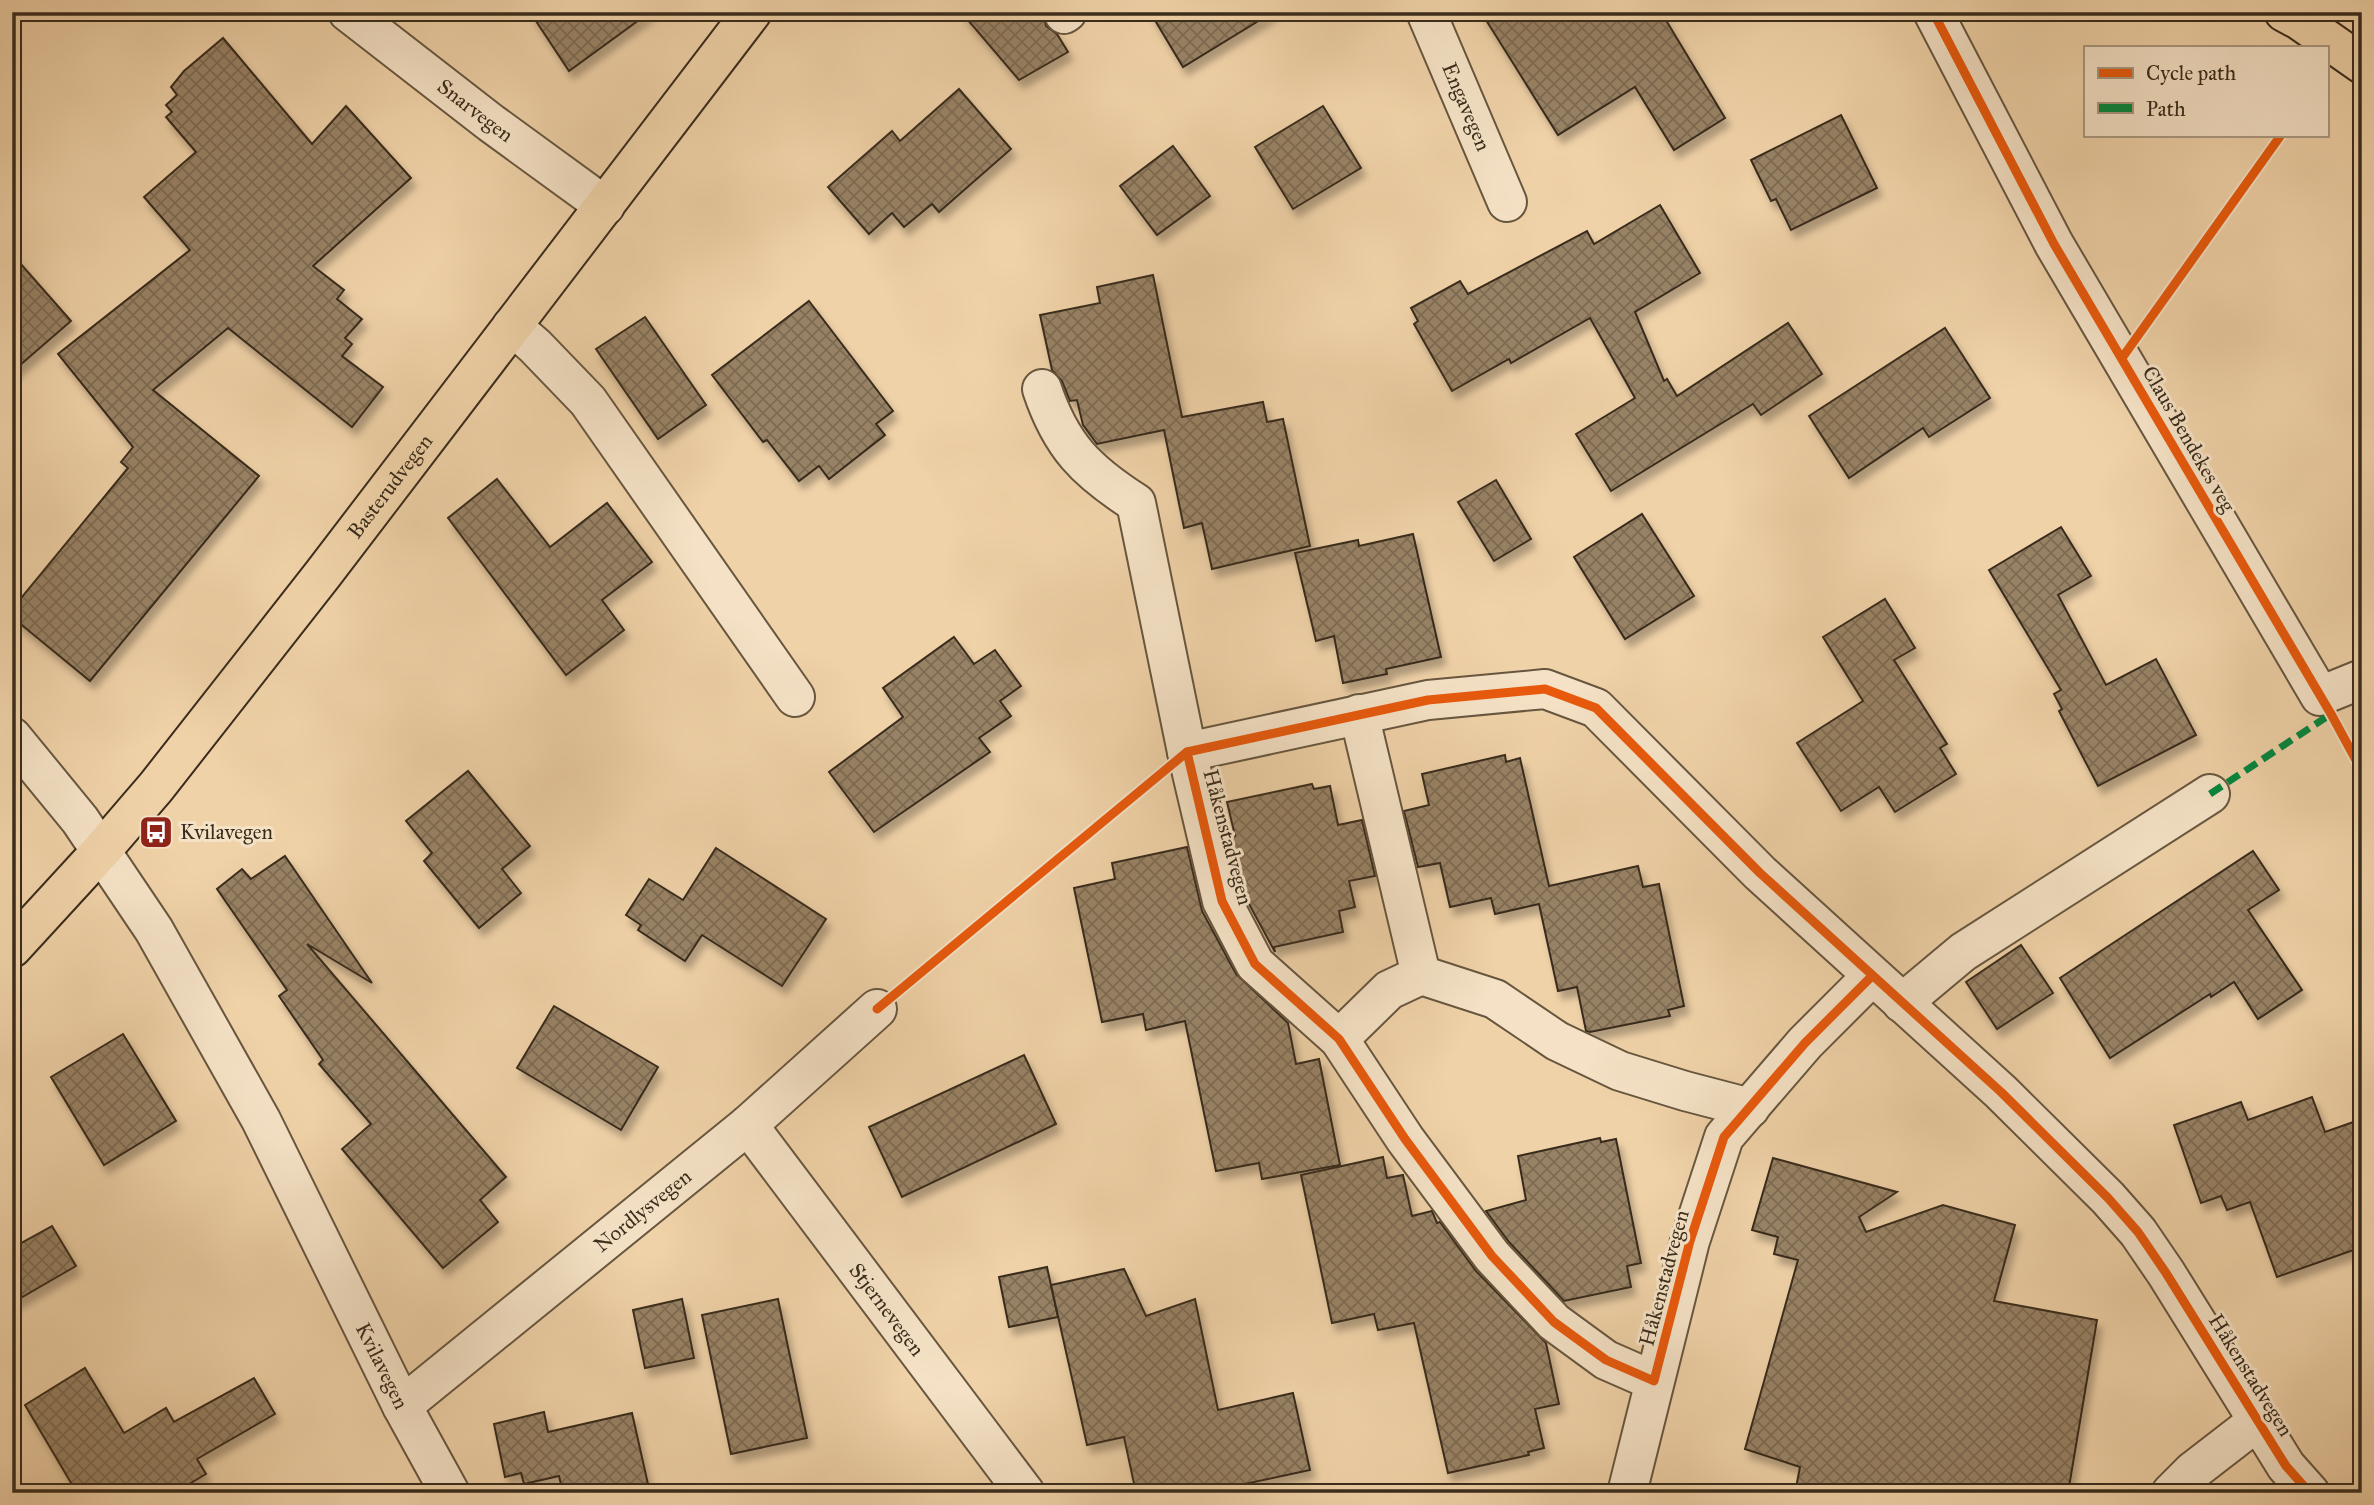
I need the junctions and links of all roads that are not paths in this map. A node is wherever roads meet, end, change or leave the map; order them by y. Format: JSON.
{"nodes":[{"id":1,"x":348,"y":12,"type":"edge"},
{"id":2,"x":752,"y":12,"type":"edge"},
{"id":3,"x":1426,"y":12,"type":"edge"},
{"id":4,"x":1933,"y":12,"type":"edge"},
{"id":5,"x":2292,"y":15,"type":"edge"},
{"id":6,"x":2362,"y":64,"type":"edge"},
{"id":7,"x":1507,"y":202,"type":"dead end"},
{"id":8,"x":605,"y":206,"type":"junction"},
{"id":9,"x":512,"y":326,"type":"junction"},
{"id":10,"x":1042,"y":390,"type":"dead end"},
{"id":11,"x":2362,"y":679,"type":"edge"},
{"id":12,"x":795,"y":697,"type":"dead end"},
{"id":13,"x":1359,"y":714,"type":"junction"},
{"id":14,"x":12,"y":737,"type":"edge"},
{"id":15,"x":1188,"y":752,"type":"junction"},
{"id":16,"x":2210,"y":794,"type":"dead end"},
{"id":17,"x":101,"y":851,"type":"junction"},
{"id":18,"x":12,"y":948,"type":"edge"},
{"id":19,"x":1421,"y":975,"type":"junction"},
{"id":20,"x":1872,"y":976,"type":"junction"},
{"id":21,"x":1902,"y":1003,"type":"junction"},
{"id":22,"x":877,"y":1009,"type":"dead end"},
{"id":23,"x":1339,"y":1039,"type":"junction"},
{"id":24,"x":1750,"y":1108,"type":"junction"},
{"id":25,"x":748,"y":1125,"type":"junction"},
{"id":26,"x":1654,"y":1381,"type":"junction"},
{"id":27,"x":402,"y":1406,"type":"junction"},
{"id":28,"x":2259,"y":1420,"type":"junction"},
{"id":29,"x":450,"y":1493,"type":"edge"},
{"id":30,"x":1025,"y":1493,"type":"edge"},
{"id":31,"x":1627,"y":1493,"type":"edge"},
{"id":32,"x":2171,"y":1493,"type":"edge"},
{"id":33,"x":2310,"y":1493,"type":"edge"}],
"edges":[{"from":1,"to":8,"type":"street","name":"Snarvegen"},
{"from":2,"to":8,"type":"main road","name":"Basterudvegen"},
{"from":3,"to":7,"type":"street","name":"Engavegen"},
{"from":4,"to":11,"type":"street","name":"Claus Bendekes veg"},
{"from":5,"to":6,"type":"main road"},
{"from":8,"to":9,"type":"main road","name":"Basterudvegen"},
{"from":9,"to":12,"type":"street"},
{"from":9,"to":17,"type":"main road","name":"Basterudvegen"},
{"from":10,"to":15,"type":"street","name":"Håkenstadvegen"},
{"from":13,"to":15,"type":"street","name":"Håkenstadvegen"},
{"from":13,"to":19,"type":"street"},
{"from":13,"to":20,"type":"street","name":"Håkenstadvegen"},
{"from":14,"to":17,"type":"street","name":"Kvilavegen"},
{"from":15,"to":23,"type":"street","name":"Håkenstadvegen"},
{"from":16,"to":21,"type":"street"},
{"from":17,"to":18,"type":"main road","name":"Basterudvegen"},
{"from":17,"to":27,"type":"street","name":"Kvilavegen"},
{"from":19,"to":23,"type":"street"},
{"from":19,"to":24,"type":"street"},
{"from":20,"to":21,"type":"street","name":"Håkenstadvegen"},
{"from":20,"to":24,"type":"street","name":"Håkenstadvegen"},
{"from":21,"to":28,"type":"street","name":"Håkenstadvegen"},
{"from":22,"to":25,"type":"street","name":"Nordlysvegen"},
{"from":23,"to":26,"type":"street","name":"Håkenstadvegen"},
{"from":24,"to":26,"type":"street","name":"Håkenstadvegen"},
{"from":25,"to":27,"type":"street","name":"Nordlysvegen"},
{"from":25,"to":30,"type":"street","name":"Stjernevegen"},
{"from":26,"to":31,"type":"street"},
{"from":27,"to":29,"type":"street","name":"Kvilavegen"},
{"from":28,"to":32,"type":"street"},
{"from":28,"to":33,"type":"street","name":"Håkenstadvegen"}]}
